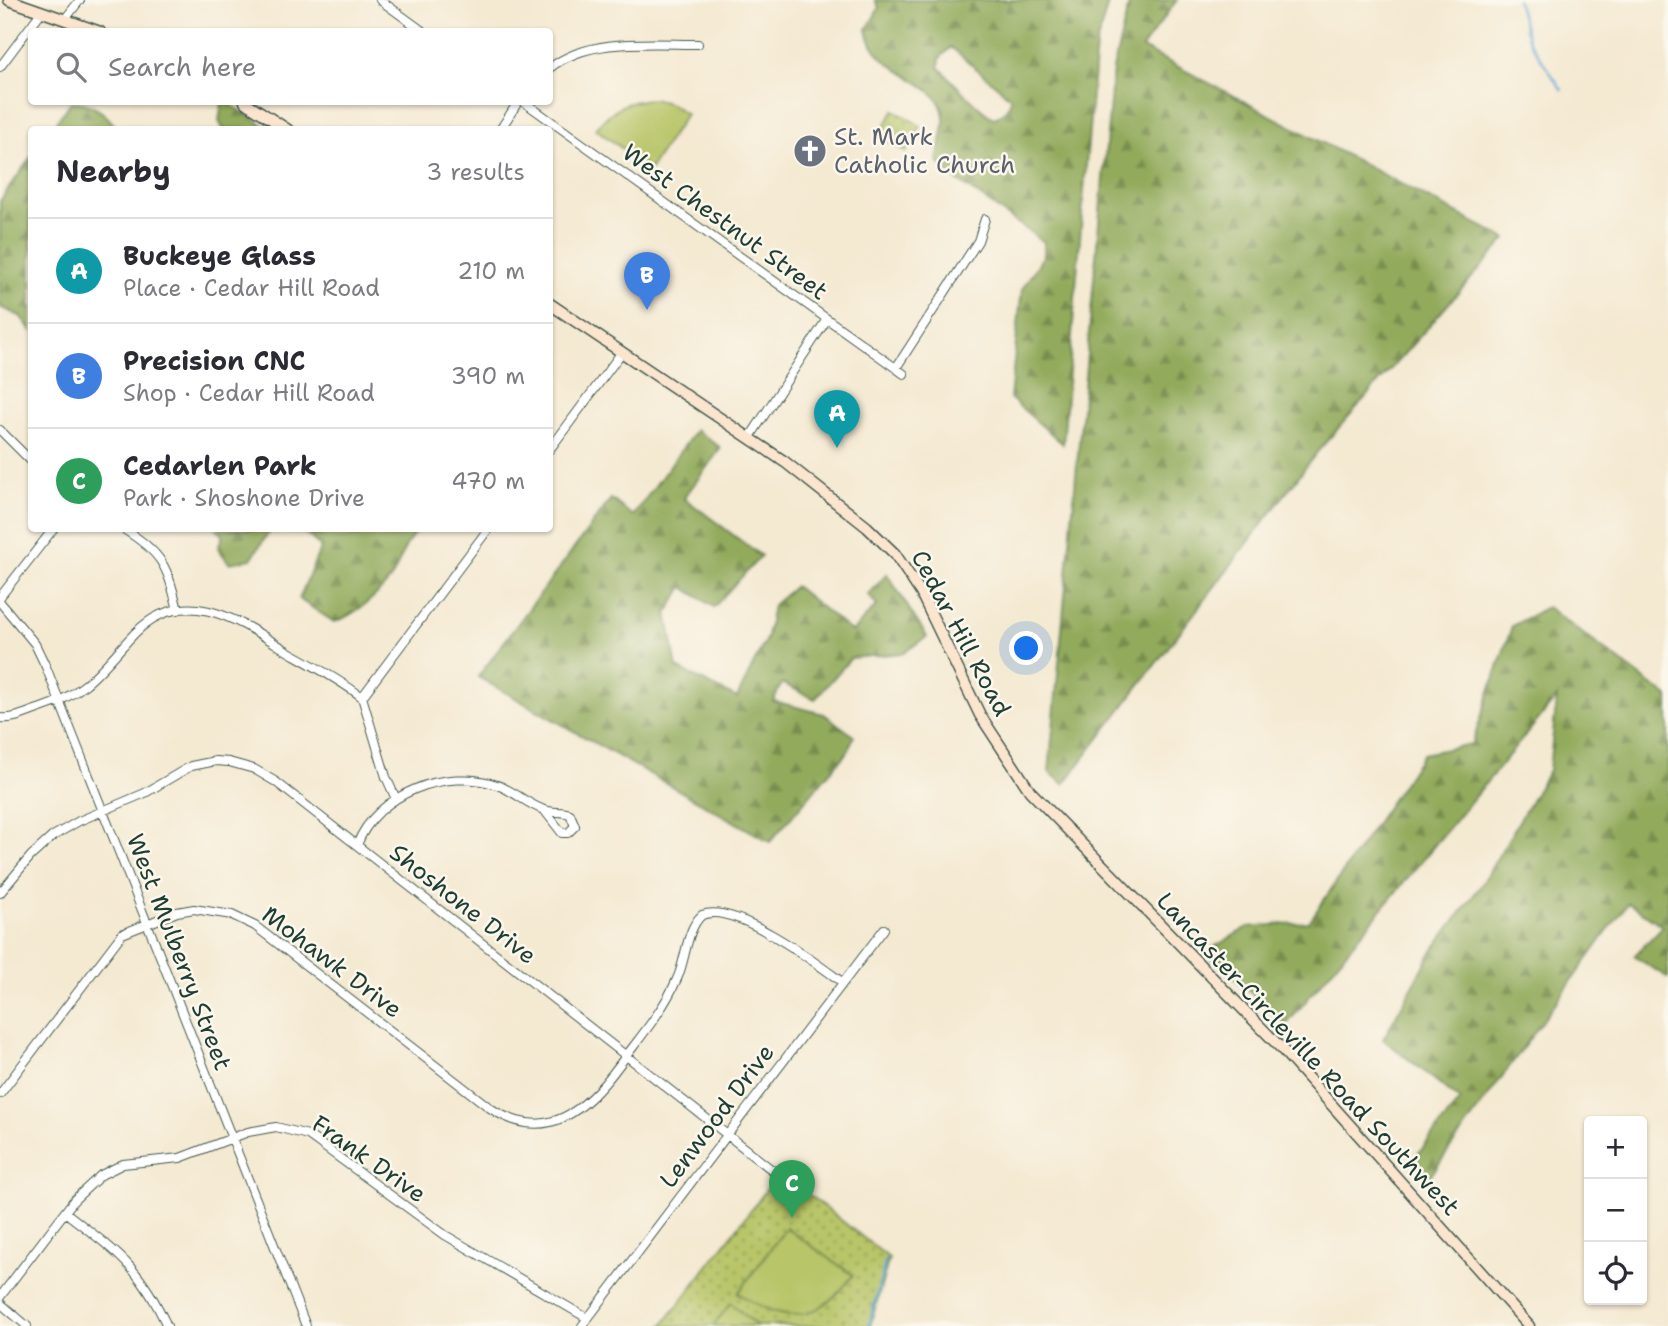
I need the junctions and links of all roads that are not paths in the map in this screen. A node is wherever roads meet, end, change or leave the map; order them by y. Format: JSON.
{"nodes":[{"id":1,"x":9,"y":0,"type":"edge"},
{"id":2,"x":80,"y":0,"type":"edge"},
{"id":3,"x":380,"y":0,"type":"edge"},
{"id":4,"x":42,"y":11,"type":"junction"},
{"id":5,"x":65,"y":19,"type":"junction"},
{"id":6,"x":29,"y":28,"type":"edge"},
{"id":7,"x":89,"y":28,"type":"edge"},
{"id":8,"x":418,"y":28,"type":"edge"},
{"id":9,"x":28,"y":30,"type":"edge"},
{"id":10,"x":698,"y":44,"type":"dead end"},
{"id":11,"x":1,"y":66,"type":"edge"},
{"id":12,"x":553,"y":66,"type":"edge"},
{"id":13,"x":250,"y":105,"type":"edge"},
{"id":14,"x":519,"y":105,"type":"edge"},
{"id":15,"x":525,"y":105,"type":"edge"},
{"id":16,"x":282,"y":126,"type":"edge"},
{"id":17,"x":503,"y":126,"type":"edge"},
{"id":18,"x":985,"y":219,"type":"dead end"},
{"id":19,"x":553,"y":306,"type":"edge"},
{"id":20,"x":827,"y":319,"type":"junction"},
{"id":21,"x":622,"y":352,"type":"junction"},
{"id":22,"x":0,"y":430,"type":"edge"},
{"id":23,"x":750,"y":438,"type":"junction"},
{"id":24,"x":553,"y":445,"type":"edge"},
{"id":25,"x":28,"y":458,"type":"edge"},
{"id":26,"x":51,"y":532,"type":"edge"},
{"id":27,"x":128,"y":532,"type":"edge"},
{"id":28,"x":486,"y":532,"type":"edge"},
{"id":29,"x":0,"y":599,"type":"edge"},
{"id":30,"x":178,"y":610,"type":"junction"},
{"id":31,"x":362,"y":697,"type":"junction"},
{"id":32,"x":60,"y":701,"type":"junction"},
{"id":33,"x":0,"y":718,"type":"edge"},
{"id":34,"x":396,"y":799,"type":"junction"},
{"id":35,"x":545,"y":811,"type":"dead end"},
{"id":36,"x":104,"y":813,"type":"junction"},
{"id":37,"x":1052,"y":815,"type":"joint"},
{"id":38,"x":357,"y":845,"type":"junction"},
{"id":39,"x":0,"y":893,"type":"edge"},
{"id":40,"x":147,"y":923,"type":"junction"},
{"id":41,"x":884,"y":929,"type":"dead end"},
{"id":42,"x":842,"y":982,"type":"junction"},
{"id":43,"x":628,"y":1055,"type":"junction"},
{"id":44,"x":0,"y":1094,"type":"edge"},
{"id":45,"x":728,"y":1134,"type":"junction"},
{"id":46,"x":231,"y":1139,"type":"junction"},
{"id":47,"x":776,"y":1173,"type":"dead end"},
{"id":48,"x":65,"y":1212,"type":"junction"},
{"id":49,"x":0,"y":1297,"type":"edge"},
{"id":50,"x":0,"y":1303,"type":"edge"},
{"id":51,"x":584,"y":1322,"type":"edge"},
{"id":52,"x":27,"y":1326,"type":"edge"},
{"id":53,"x":167,"y":1326,"type":"edge"},
{"id":54,"x":306,"y":1326,"type":"edge"},
{"id":55,"x":1529,"y":1326,"type":"edge"}],
"edges":[{"from":1,"to":4,"type":"main road"},
{"from":2,"to":5,"type":"street"},
{"from":3,"to":8,"type":"street"},
{"from":4,"to":5,"type":"main road"},
{"from":4,"to":6,"type":"street"},
{"from":5,"to":7,"type":"main road"},
{"from":9,"to":11,"type":"street"},
{"from":10,"to":12,"type":"street"},
{"from":13,"to":16,"type":"main road"},
{"from":14,"to":17,"type":"street"},
{"from":15,"to":20,"type":"street","name":"West Chestnut Street"},
{"from":18,"to":20,"type":"street","name":"West Chestnut Street"},
{"from":19,"to":21,"type":"main road","name":"Cedar Hill Road"},
{"from":20,"to":23,"type":"street"},
{"from":21,"to":23,"type":"main road","name":"Cedar Hill Road"},
{"from":21,"to":24,"type":"street"},
{"from":22,"to":25,"type":"street"},
{"from":23,"to":37,"type":"main road","name":"Cedar Hill Road"},
{"from":26,"to":29,"type":"street"},
{"from":27,"to":30,"type":"street"},
{"from":28,"to":31,"type":"street"},
{"from":29,"to":32,"type":"street","name":"West Mulberry Street"},
{"from":30,"to":31,"type":"street"},
{"from":30,"to":32,"type":"street"},
{"from":31,"to":34,"type":"street"},
{"from":32,"to":33,"type":"street"},
{"from":32,"to":36,"type":"street","name":"West Mulberry Street"},
{"from":34,"to":35,"type":"street"},
{"from":34,"to":38,"type":"street"},
{"from":36,"to":38,"type":"street","name":"Shoshone Drive"},
{"from":36,"to":39,"type":"street","name":"Shoshone Drive"},
{"from":36,"to":40,"type":"street","name":"West Mulberry Street"},
{"from":37,"to":55,"type":"main road","name":"Lancaster-Circleville Road Southwest"},
{"from":38,"to":43,"type":"street","name":"Shoshone Drive"},
{"from":40,"to":43,"type":"street","name":"Mohawk Drive"},
{"from":40,"to":44,"type":"street","name":"Mohawk Drive"},
{"from":40,"to":46,"type":"street","name":"West Mulberry Street"},
{"from":41,"to":42,"type":"street","name":"Lenwood Drive"},
{"from":42,"to":43,"type":"street","name":"Mohawk Drive"},
{"from":42,"to":45,"type":"street","name":"Lenwood Drive"},
{"from":43,"to":45,"type":"street","name":"Shoshone Drive"},
{"from":45,"to":47,"type":"street","name":"Shoshone Drive"},
{"from":45,"to":51,"type":"street","name":"Lenwood Drive"},
{"from":46,"to":48,"type":"street","name":"Frank Drive"},
{"from":46,"to":51,"type":"street","name":"Frank Drive"},
{"from":46,"to":54,"type":"street","name":"West Mulberry Street"},
{"from":48,"to":49,"type":"street","name":"Frank Drive"},
{"from":48,"to":53,"type":"street"},
{"from":50,"to":52,"type":"street"}]}
